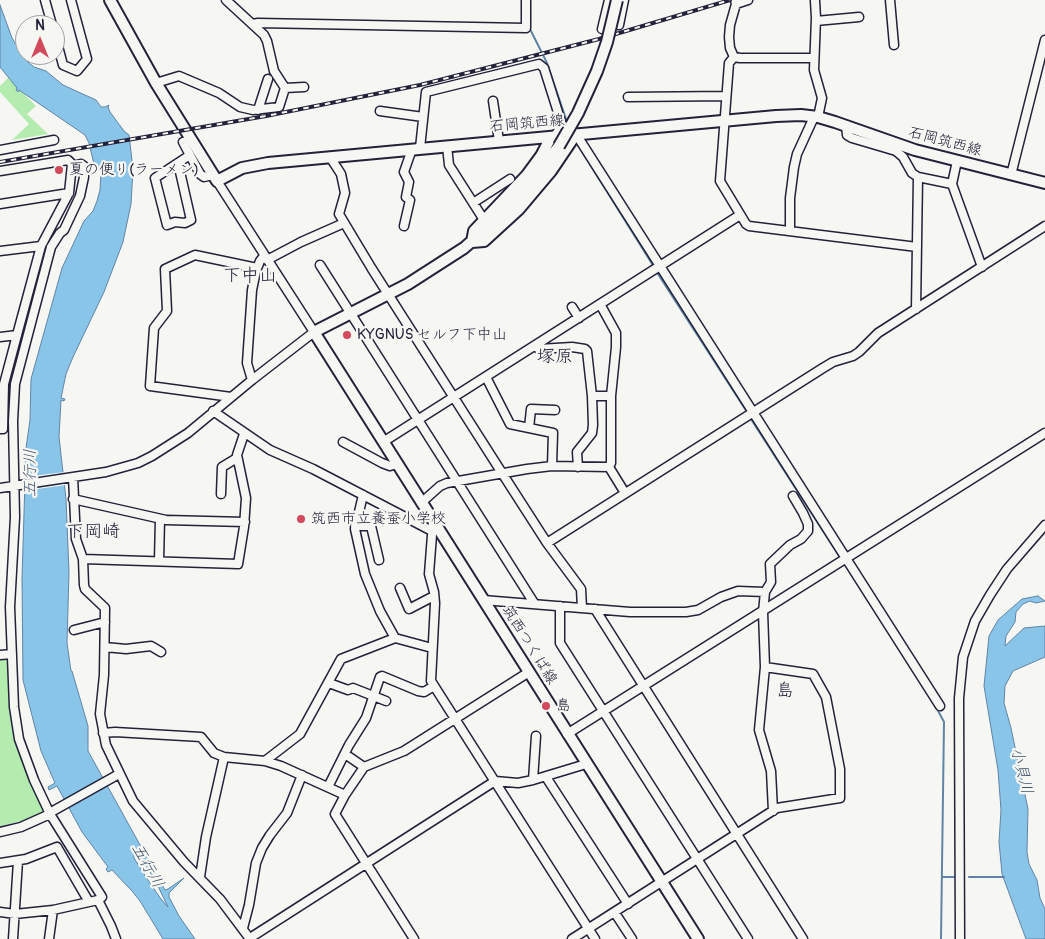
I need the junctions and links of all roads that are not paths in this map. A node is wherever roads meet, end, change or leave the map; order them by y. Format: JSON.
{"nodes":[{"id":1,"x":45,"y":0,"type":"edge"},
{"id":2,"x":71,"y":0,"type":"edge"},
{"id":3,"x":110,"y":0,"type":"edge"},
{"id":4,"x":226,"y":0,"type":"edge"},
{"id":5,"x":526,"y":0,"type":"edge"},
{"id":6,"x":609,"y":0,"type":"edge"},
{"id":7,"x":617,"y":0,"type":"edge"},
{"id":8,"x":624,"y":0,"type":"edge"},
{"id":9,"x":748,"y":0,"type":"edge"},
{"id":10,"x":890,"y":0,"type":"edge"},
{"id":11,"x":815,"y":1,"type":"edge"},
{"id":12,"x":736,"y":2,"type":"edge"},
{"id":13,"x":49,"y":15,"type":"edge"},
{"id":14,"x":859,"y":17,"type":"dead end"},
{"id":15,"x":816,"y":21,"type":"junction"},
{"id":16,"x":253,"y":24,"type":"junction"},
{"id":17,"x":619,"y":25,"type":"dead end"},
{"id":18,"x":602,"y":29,"type":"dead end"},
{"id":19,"x":894,"y":45,"type":"dead end"},
{"id":20,"x":1044,"y":46,"type":"edge"},
{"id":21,"x":734,"y":56,"type":"junction"},
{"id":22,"x":814,"y":58,"type":"junction"},
{"id":23,"x":65,"y":65,"type":"edge"},
{"id":24,"x":268,"y":79,"type":"dead end"},
{"id":25,"x":156,"y":83,"type":"junction"},
{"id":26,"x":304,"y":86,"type":"dead end"},
{"id":27,"x":285,"y":88,"type":"junction"},
{"id":28,"x":726,"y":96,"type":"junction"},
{"id":29,"x":628,"y":97,"type":"dead end"},
{"id":30,"x":494,"y":101,"type":"dead end"},
{"id":31,"x":258,"y":110,"type":"junction"},
{"id":32,"x":380,"y":111,"type":"dead end"},
{"id":33,"x":423,"y":117,"type":"junction"},
{"id":34,"x":816,"y":117,"type":"junction"},
{"id":35,"x":725,"y":121,"type":"junction"},
{"id":36,"x":846,"y":126,"type":"junction"},
{"id":37,"x":576,"y":134,"type":"junction"},
{"id":38,"x":54,"y":140,"type":"dead end"},
{"id":39,"x":555,"y":140,"type":"junction"},
{"id":40,"x":499,"y":141,"type":"junction"},
{"id":41,"x":183,"y":142,"type":"dead end"},
{"id":42,"x":447,"y":146,"type":"junction"},
{"id":43,"x":416,"y":148,"type":"junction"},
{"id":44,"x":0,"y":150,"type":"edge"},
{"id":45,"x":190,"y":155,"type":"junction"},
{"id":46,"x":330,"y":157,"type":"junction"},
{"id":47,"x":957,"y":161,"type":"junction"},
{"id":48,"x":178,"y":163,"type":"junction"},
{"id":49,"x":72,"y":166,"type":"junction"},
{"id":50,"x":0,"y":171,"type":"edge"},
{"id":51,"x":1011,"y":175,"type":"junction"},
{"id":52,"x":918,"y":177,"type":"junction"},
{"id":53,"x":215,"y":178,"type":"junction"},
{"id":54,"x":510,"y":179,"type":"dead end"},
{"id":55,"x":1045,"y":183,"type":"edge"},
{"id":56,"x":952,"y":184,"type":"junction"},
{"id":57,"x":69,"y":193,"type":"junction"},
{"id":58,"x":473,"y":203,"type":"junction"},
{"id":59,"x":0,"y":204,"type":"edge"},
{"id":60,"x":740,"y":215,"type":"junction"},
{"id":61,"x":484,"y":220,"type":"junction"},
{"id":62,"x":344,"y":223,"type":"junction"},
{"id":63,"x":404,"y":226,"type":"dead end"},
{"id":64,"x":1045,"y":226,"type":"edge"},
{"id":65,"x":790,"y":231,"type":"junction"},
{"id":66,"x":472,"y":242,"type":"junction"},
{"id":67,"x":43,"y":244,"type":"junction"},
{"id":68,"x":52,"y":246,"type":"junction"},
{"id":69,"x":917,"y":246,"type":"junction"},
{"id":70,"x":0,"y":251,"type":"edge"},
{"id":71,"x":266,"y":258,"type":"junction"},
{"id":72,"x":320,"y":265,"type":"dead end"},
{"id":73,"x":982,"y":267,"type":"junction"},
{"id":74,"x":257,"y":268,"type":"junction"},
{"id":75,"x":657,"y":268,"type":"junction"},
{"id":76,"x":388,"y":294,"type":"junction"},
{"id":77,"x":600,"y":304,"type":"junction"},
{"id":78,"x":572,"y":307,"type":"dead end"},
{"id":79,"x":916,"y":309,"type":"junction"},
{"id":80,"x":350,"y":313,"type":"junction"},
{"id":81,"x":579,"y":318,"type":"junction"},
{"id":82,"x":314,"y":332,"type":"junction"},
{"id":83,"x":0,"y":337,"type":"edge"},
{"id":84,"x":19,"y":340,"type":"junction"},
{"id":85,"x":534,"y":346,"type":"junction"},
{"id":86,"x":486,"y":377,"type":"junction"},
{"id":87,"x":252,"y":380,"type":"junction"},
{"id":88,"x":592,"y":396,"type":"junction"},
{"id":89,"x":611,"y":396,"type":"junction"},
{"id":90,"x":231,"y":397,"type":"junction"},
{"id":91,"x":455,"y":397,"type":"junction"},
{"id":92,"x":555,"y":410,"type":"dead end"},
{"id":93,"x":213,"y":411,"type":"junction"},
{"id":94,"x":751,"y":414,"type":"junction"},
{"id":95,"x":419,"y":420,"type":"junction"},
{"id":96,"x":529,"y":428,"type":"junction"},
{"id":97,"x":0,"y":429,"type":"edge"},
{"id":98,"x":1045,"y":433,"type":"edge"},
{"id":99,"x":244,"y":434,"type":"junction"},
{"id":100,"x":343,"y":442,"type":"dead end"},
{"id":101,"x":383,"y":442,"type":"junction"},
{"id":102,"x":237,"y":458,"type":"junction"},
{"id":103,"x":397,"y":464,"type":"junction"},
{"id":104,"x":552,"y":466,"type":"junction"},
{"id":105,"x":578,"y":467,"type":"junction"},
{"id":106,"x":609,"y":467,"type":"junction"},
{"id":107,"x":502,"y":474,"type":"junction"},
{"id":108,"x":71,"y":477,"type":"junction"},
{"id":109,"x":457,"y":481,"type":"junction"},
{"id":110,"x":17,"y":485,"type":"junction"},
{"id":111,"x":0,"y":488,"type":"edge"},
{"id":112,"x":625,"y":493,"type":"junction"},
{"id":113,"x":221,"y":494,"type":"dead end"},
{"id":114,"x":363,"y":495,"type":"junction"},
{"id":115,"x":793,"y":496,"type":"dead end"},
{"id":116,"x":73,"y":499,"type":"junction"},
{"id":117,"x":421,"y":503,"type":"junction"},
{"id":118,"x":160,"y":519,"type":"junction"},
{"id":119,"x":245,"y":522,"type":"junction"},
{"id":120,"x":1045,"y":525,"type":"edge"},
{"id":121,"x":355,"y":526,"type":"junction"},
{"id":122,"x":433,"y":526,"type":"junction"},
{"id":123,"x":547,"y":543,"type":"junction"},
{"id":124,"x":83,"y":559,"type":"junction"},
{"id":125,"x":379,"y":560,"type":"dead end"},
{"id":126,"x":159,"y":561,"type":"junction"},
{"id":127,"x":844,"y":561,"type":"junction"},
{"id":128,"x":400,"y":588,"type":"dead end"},
{"id":129,"x":766,"y":592,"type":"junction"},
{"id":130,"x":434,"y":596,"type":"junction"},
{"id":131,"x":483,"y":600,"type":"junction"},
{"id":132,"x":534,"y":603,"type":"junction"},
{"id":133,"x":560,"y":606,"type":"junction"},
{"id":134,"x":582,"y":608,"type":"junction"},
{"id":135,"x":595,"y":609,"type":"junction"},
{"id":136,"x":763,"y":612,"type":"junction"},
{"id":137,"x":105,"y":622,"type":"junction"},
{"id":138,"x":74,"y":630,"type":"dead end"},
{"id":139,"x":395,"y":638,"type":"junction"},
{"id":140,"x":105,"y":647,"type":"junction"},
{"id":141,"x":432,"y":648,"type":"junction"},
{"id":142,"x":161,"y":652,"type":"dead end"},
{"id":143,"x":12,"y":654,"type":"junction"},
{"id":144,"x":0,"y":655,"type":"edge"},
{"id":145,"x":765,"y":667,"type":"junction"},
{"id":146,"x":529,"y":672,"type":"junction"},
{"id":147,"x":329,"y":682,"type":"junction"},
{"id":148,"x":434,"y":686,"type":"junction"},
{"id":149,"x":643,"y":688,"type":"junction"},
{"id":150,"x":374,"y":697,"type":"junction"},
{"id":151,"x":386,"y":701,"type":"dead end"},
{"id":152,"x":940,"y":706,"type":"dead end"},
{"id":153,"x":604,"y":712,"type":"junction"},
{"id":154,"x":455,"y":718,"type":"junction"},
{"id":155,"x":103,"y":733,"type":"junction"},
{"id":156,"x":567,"y":734,"type":"junction"},
{"id":157,"x":536,"y":736,"type":"dead end"},
{"id":158,"x":345,"y":754,"type":"junction"},
{"id":159,"x":224,"y":756,"type":"junction"},
{"id":160,"x":265,"y":761,"type":"junction"},
{"id":161,"x":586,"y":764,"type":"junction"},
{"id":162,"x":364,"y":767,"type":"junction"},
{"id":163,"x":118,"y":775,"type":"junction"},
{"id":164,"x":302,"y":776,"type":"junction"},
{"id":165,"x":546,"y":777,"type":"junction"},
{"id":166,"x":533,"y":780,"type":"junction"},
{"id":167,"x":495,"y":781,"type":"junction"},
{"id":168,"x":328,"y":787,"type":"junction"},
{"id":169,"x":345,"y":796,"type":"junction"},
{"id":170,"x":773,"y":811,"type":"junction"},
{"id":171,"x":52,"y":813,"type":"junction"},
{"id":172,"x":0,"y":832,"type":"edge"},
{"id":173,"x":738,"y":835,"type":"junction"},
{"id":174,"x":698,"y":859,"type":"junction"},
{"id":175,"x":18,"y":861,"type":"junction"},
{"id":176,"x":0,"y":863,"type":"edge"},
{"id":177,"x":366,"y":864,"type":"junction"},
{"id":178,"x":200,"y":877,"type":"junction"},
{"id":179,"x":662,"y":882,"type":"junction"},
{"id":180,"x":98,"y":900,"type":"junction"},
{"id":181,"x":89,"y":902,"type":"junction"},
{"id":182,"x":628,"y":904,"type":"junction"},
{"id":183,"x":53,"y":910,"type":"junction"},
{"id":184,"x":0,"y":912,"type":"edge"},
{"id":185,"x":615,"y":912,"type":"junction"},
{"id":186,"x":15,"y":914,"type":"junction"},
{"id":187,"x":243,"y":928,"type":"junction"},
{"id":188,"x":588,"y":929,"type":"junction"},
{"id":189,"x":250,"y":938,"type":"edge"},
{"id":190,"x":13,"y":939,"type":"edge"},
{"id":191,"x":49,"y":939,"type":"edge"},
{"id":192,"x":116,"y":939,"type":"edge"},
{"id":193,"x":414,"y":939,"type":"edge"},
{"id":194,"x":572,"y":939,"type":"edge"},
{"id":195,"x":595,"y":939,"type":"edge"},
{"id":196,"x":632,"y":939,"type":"edge"},
{"id":197,"x":698,"y":939,"type":"edge"},
{"id":198,"x":748,"y":939,"type":"edge"},
{"id":199,"x":803,"y":939,"type":"edge"},
{"id":200,"x":960,"y":939,"type":"edge"}],
"edges":[{"from":1,"to":13,"type":"street"},
{"from":2,"to":23,"type":"street"},
{"from":3,"to":25,"type":"main road"},
{"from":4,"to":16,"type":"street"},
{"from":5,"to":16,"type":"street"},
{"from":6,"to":18,"type":"street"},
{"from":7,"to":39,"type":"main road","bridge":true},
{"from":8,"to":17,"type":"street"},
{"from":9,"to":12,"type":"street"},
{"from":10,"to":19,"type":"street"},
{"from":11,"to":15,"type":"street"},
{"from":12,"to":21,"type":"street"},
{"from":14,"to":15,"type":"street"},
{"from":15,"to":22,"type":"street"},
{"from":16,"to":27,"type":"street"},
{"from":20,"to":51,"type":"street"},
{"from":21,"to":22,"type":"street"},
{"from":21,"to":28,"type":"street"},
{"from":22,"to":34,"type":"street"},
{"from":24,"to":31,"type":"street"},
{"from":25,"to":31,"type":"street"},
{"from":25,"to":53,"type":"main road"},
{"from":26,"to":27,"type":"street"},
{"from":27,"to":31,"type":"street"},
{"from":28,"to":29,"type":"street"},
{"from":28,"to":35,"type":"street"},
{"from":30,"to":40,"type":"street"},
{"from":32,"to":33,"type":"street"},
{"from":33,"to":39,"type":"street"},
{"from":33,"to":43,"type":"street"},
{"from":34,"to":35,"type":"main road","name":"石岡筑西線"},
{"from":34,"to":36,"type":"main road","name":"石岡筑西線"},
{"from":34,"to":65,"type":"street"},
{"from":35,"to":37,"type":"main road","name":"石岡筑西線"},
{"from":35,"to":60,"type":"street"},
{"from":36,"to":47,"type":"main road","name":"石岡筑西線"},
{"from":36,"to":52,"type":"street"},
{"from":37,"to":39,"type":"main road","name":"石岡筑西線"},
{"from":37,"to":66,"type":"main road"},
{"from":37,"to":75,"type":"street"},
{"from":38,"to":44,"type":"street"},
{"from":39,"to":40,"type":"main road","name":"石岡筑西線"},
{"from":39,"to":61,"type":"main road"},
{"from":39,"to":66,"type":"main road"},
{"from":40,"to":42,"type":"main road","name":"石岡筑西線"},
{"from":41,"to":45,"type":"street"},
{"from":42,"to":43,"type":"main road","name":"石岡筑西線"},
{"from":42,"to":58,"type":"street"},
{"from":43,"to":46,"type":"main road","name":"石岡筑西線"},
{"from":43,"to":63,"type":"street"},
{"from":45,"to":48,"type":"street"},
{"from":45,"to":53,"type":"street"},
{"from":46,"to":53,"type":"main road","name":"石岡筑西線"},
{"from":46,"to":62,"type":"street"},
{"from":47,"to":51,"type":"main road","name":"石岡筑西線"},
{"from":47,"to":56,"type":"street"},
{"from":48,"to":48,"type":"street"},
{"from":49,"to":50,"type":"street"},
{"from":49,"to":57,"type":"street"},
{"from":49,"to":68,"type":"street"},
{"from":51,"to":55,"type":"main road","name":"石岡筑西線"},
{"from":52,"to":56,"type":"street"},
{"from":52,"to":69,"type":"street"},
{"from":53,"to":71,"type":"street"},
{"from":54,"to":58,"type":"street"},
{"from":56,"to":73,"type":"street"},
{"from":57,"to":59,"type":"street"},
{"from":57,"to":67,"type":"street"},
{"from":58,"to":61,"type":"street"},
{"from":60,"to":65,"type":"street"},
{"from":60,"to":75,"type":"street"},
{"from":61,"to":66,"type":"main road"},
{"from":62,"to":71,"type":"street"},
{"from":62,"to":76,"type":"street"},
{"from":64,"to":73,"type":"street"},
{"from":65,"to":69,"type":"street"},
{"from":66,"to":76,"type":"main road"},
{"from":67,"to":68,"type":"street"},
{"from":67,"to":70,"type":"street"},
{"from":67,"to":84,"type":"street"},
{"from":68,"to":84,"type":"street"},
{"from":69,"to":79,"type":"street"},
{"from":71,"to":74,"type":"street"},
{"from":71,"to":82,"type":"street"},
{"from":72,"to":80,"type":"street"},
{"from":73,"to":79,"type":"street"},
{"from":74,"to":87,"type":"street"},
{"from":74,"to":90,"type":"street"},
{"from":75,"to":77,"type":"street"},
{"from":75,"to":94,"type":"street"},
{"from":76,"to":80,"type":"main road"},
{"from":76,"to":91,"type":"street"},
{"from":77,"to":81,"type":"street"},
{"from":77,"to":89,"type":"street"},
{"from":78,"to":81,"type":"street"},
{"from":79,"to":94,"type":"street"},
{"from":80,"to":82,"type":"main road"},
{"from":80,"to":95,"type":"street"},
{"from":81,"to":85,"type":"street"},
{"from":82,"to":87,"type":"street"},
{"from":82,"to":101,"type":"main road","name":"筑西つくば線"},
{"from":83,"to":84,"type":"street"},
{"from":84,"to":97,"type":"street"},
{"from":84,"to":110,"type":"street"},
{"from":85,"to":86,"type":"street"},
{"from":85,"to":88,"type":"street"},
{"from":86,"to":91,"type":"street"},
{"from":86,"to":96,"type":"street"},
{"from":87,"to":90,"type":"street"},
{"from":88,"to":89,"type":"street"},
{"from":88,"to":105,"type":"street"},
{"from":89,"to":106,"type":"street"},
{"from":90,"to":93,"type":"street"},
{"from":91,"to":95,"type":"street"},
{"from":91,"to":107,"type":"street"},
{"from":92,"to":96,"type":"street"},
{"from":93,"to":99,"type":"street"},
{"from":93,"to":108,"type":"street"},
{"from":94,"to":112,"type":"street"},
{"from":94,"to":127,"type":"street"},
{"from":95,"to":101,"type":"street"},
{"from":95,"to":109,"type":"street"},
{"from":96,"to":104,"type":"street"},
{"from":98,"to":127,"type":"street"},
{"from":99,"to":102,"type":"street"},
{"from":99,"to":114,"type":"street"},
{"from":100,"to":103,"type":"street"},
{"from":101,"to":103,"type":"main road","name":"筑西つくば線"},
{"from":102,"to":113,"type":"street"},
{"from":102,"to":119,"type":"street"},
{"from":103,"to":117,"type":"main road","name":"筑西つくば線"},
{"from":104,"to":105,"type":"street"},
{"from":104,"to":107,"type":"street"},
{"from":105,"to":106,"type":"street"},
{"from":106,"to":112,"type":"street"},
{"from":107,"to":109,"type":"street"},
{"from":107,"to":123,"type":"street"},
{"from":108,"to":110,"type":"street"},
{"from":108,"to":116,"type":"street"},
{"from":109,"to":117,"type":"street"},
{"from":109,"to":132,"type":"street"},
{"from":110,"to":111,"type":"street"},
{"from":110,"to":143,"type":"street"},
{"from":112,"to":123,"type":"street"},
{"from":114,"to":121,"type":"street"},
{"from":114,"to":122,"type":"street"},
{"from":115,"to":129,"type":"street"},
{"from":116,"to":118,"type":"street"},
{"from":116,"to":124,"type":"street"},
{"from":117,"to":122,"type":"main road","name":"筑西つくば線"},
{"from":118,"to":119,"type":"street"},
{"from":118,"to":126,"type":"street"},
{"from":119,"to":126,"type":"street"},
{"from":120,"to":200,"type":"street"},
{"from":121,"to":125,"type":"street"},
{"from":121,"to":139,"type":"street"},
{"from":122,"to":130,"type":"street"},
{"from":122,"to":131,"type":"main road","name":"筑西つくば線"},
{"from":123,"to":134,"type":"street"},
{"from":124,"to":126,"type":"street"},
{"from":124,"to":137,"type":"street"},
{"from":127,"to":136,"type":"street"},
{"from":127,"to":152,"type":"street"},
{"from":128,"to":130,"type":"street"},
{"from":129,"to":135,"type":"street"},
{"from":129,"to":136,"type":"street"},
{"from":130,"to":141,"type":"street"},
{"from":131,"to":132,"type":"street"},
{"from":131,"to":146,"type":"main road","name":"筑西つくば線"},
{"from":132,"to":133,"type":"street"},
{"from":133,"to":134,"type":"street"},
{"from":133,"to":153,"type":"street"},
{"from":134,"to":135,"type":"street"},
{"from":135,"to":149,"type":"street"},
{"from":136,"to":145,"type":"street"},
{"from":136,"to":149,"type":"street"},
{"from":137,"to":138,"type":"street"},
{"from":137,"to":140,"type":"street"},
{"from":139,"to":141,"type":"street"},
{"from":139,"to":147,"type":"street"},
{"from":140,"to":142,"type":"street"},
{"from":140,"to":155,"type":"street"},
{"from":141,"to":148,"type":"street"},
{"from":143,"to":144,"type":"street"},
{"from":143,"to":171,"type":"street"},
{"from":145,"to":170,"type":"street"},
{"from":145,"to":170,"type":"street"},
{"from":146,"to":154,"type":"street"},
{"from":146,"to":156,"type":"main road","name":"筑西つくば線"},
{"from":147,"to":150,"type":"street"},
{"from":147,"to":160,"type":"street"},
{"from":148,"to":150,"type":"street"},
{"from":148,"to":154,"type":"street"},
{"from":149,"to":153,"type":"street"},
{"from":149,"to":173,"type":"street"},
{"from":150,"to":151,"type":"street"},
{"from":150,"to":158,"type":"street"},
{"from":153,"to":156,"type":"street"},
{"from":153,"to":174,"type":"street"},
{"from":154,"to":162,"type":"street"},
{"from":154,"to":167,"type":"street"},
{"from":155,"to":159,"type":"street"},
{"from":155,"to":163,"type":"street"},
{"from":156,"to":161,"type":"main road","name":"筑西つくば線"},
{"from":157,"to":166,"type":"street"},
{"from":158,"to":162,"type":"street"},
{"from":158,"to":168,"type":"street"},
{"from":159,"to":160,"type":"street"},
{"from":159,"to":178,"type":"street"},
{"from":160,"to":164,"type":"street"},
{"from":161,"to":165,"type":"street"},
{"from":161,"to":179,"type":"main road","name":"筑西つくば線"},
{"from":162,"to":169,"type":"street"},
{"from":163,"to":171,"type":"street"},
{"from":163,"to":178,"type":"street"},
{"from":164,"to":168,"type":"street"},
{"from":164,"to":187,"type":"street"},
{"from":165,"to":166,"type":"street"},
{"from":165,"to":182,"type":"street"},
{"from":166,"to":167,"type":"street"},
{"from":167,"to":177,"type":"street"},
{"from":167,"to":188,"type":"street"},
{"from":168,"to":169,"type":"street"},
{"from":169,"to":177,"type":"street"},
{"from":170,"to":173,"type":"street"},
{"from":171,"to":172,"type":"street"},
{"from":171,"to":180,"type":"street"},
{"from":173,"to":174,"type":"street"},
{"from":173,"to":199,"type":"street"},
{"from":174,"to":179,"type":"street"},
{"from":174,"to":198,"type":"street"},
{"from":175,"to":176,"type":"street"},
{"from":175,"to":181,"type":"street"},
{"from":175,"to":186,"type":"street"},
{"from":177,"to":189,"type":"street"},
{"from":177,"to":193,"type":"street"},
{"from":178,"to":187,"type":"street"},
{"from":179,"to":182,"type":"street"},
{"from":179,"to":197,"type":"main road","name":"筑西つくば線"},
{"from":180,"to":181,"type":"street"},
{"from":180,"to":192,"type":"street"},
{"from":181,"to":183,"type":"street"},
{"from":182,"to":185,"type":"street"},
{"from":183,"to":186,"type":"street"},
{"from":183,"to":191,"type":"street"},
{"from":184,"to":186,"type":"street"},
{"from":185,"to":188,"type":"street"},
{"from":185,"to":196,"type":"street"},
{"from":186,"to":190,"type":"street"},
{"from":187,"to":189,"type":"street"},
{"from":188,"to":194,"type":"street"},
{"from":188,"to":195,"type":"street"}]}
